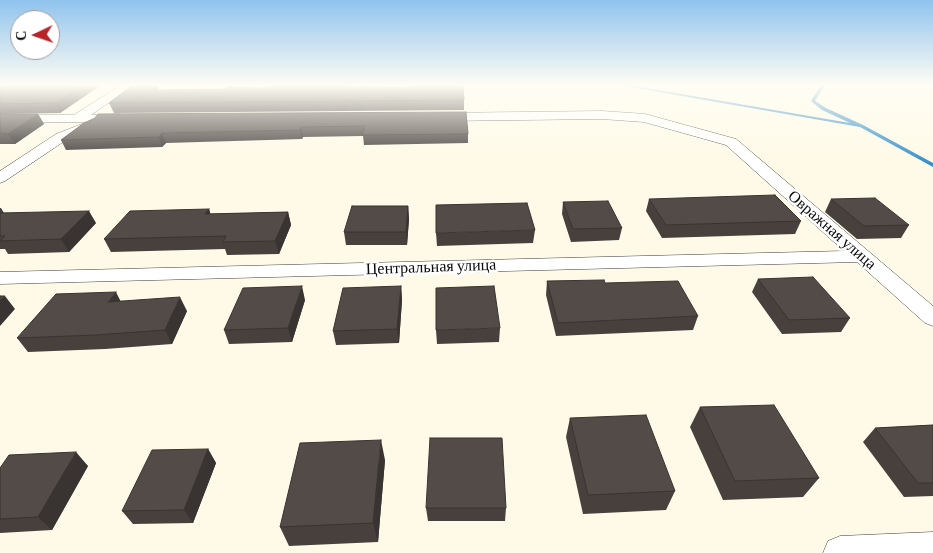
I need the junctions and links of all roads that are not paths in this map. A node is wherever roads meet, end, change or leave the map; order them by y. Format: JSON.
{"nodes":[{"id":1,"x":89,"y":111,"type":"edge"},
{"id":2,"x":431,"y":117,"type":"edge"},
{"id":3,"x":104,"y":118,"type":"junction"},
{"id":4,"x":134,"y":118,"type":"edge"},
{"id":5,"x":0,"y":119,"type":"edge"},
{"id":6,"x":76,"y":119,"type":"junction"},
{"id":7,"x":61,"y":137,"type":"junction"},
{"id":8,"x":0,"y":178,"type":"edge"},
{"id":9,"x":862,"y":256,"type":"junction"},
{"id":10,"x":0,"y":278,"type":"edge"},
{"id":11,"x":933,"y":318,"type":"edge"},
{"id":12,"x":933,"y":550,"type":"edge"},
{"id":13,"x":840,"y":553,"type":"edge"}],
"edges":[{"from":1,"to":6,"type":"street"},
{"from":2,"to":9,"type":"street","name":"Овражная улица"},
{"from":3,"to":4,"type":"street"},
{"from":3,"to":6,"type":"street"},
{"from":3,"to":7,"type":"street"},
{"from":5,"to":6,"type":"street"},
{"from":6,"to":7,"type":"street"},
{"from":7,"to":8,"type":"street"},
{"from":9,"to":10,"type":"street","name":"Центральная улица"},
{"from":9,"to":11,"type":"street","name":"Овражная улица"},
{"from":12,"to":13,"type":"street"}]}
